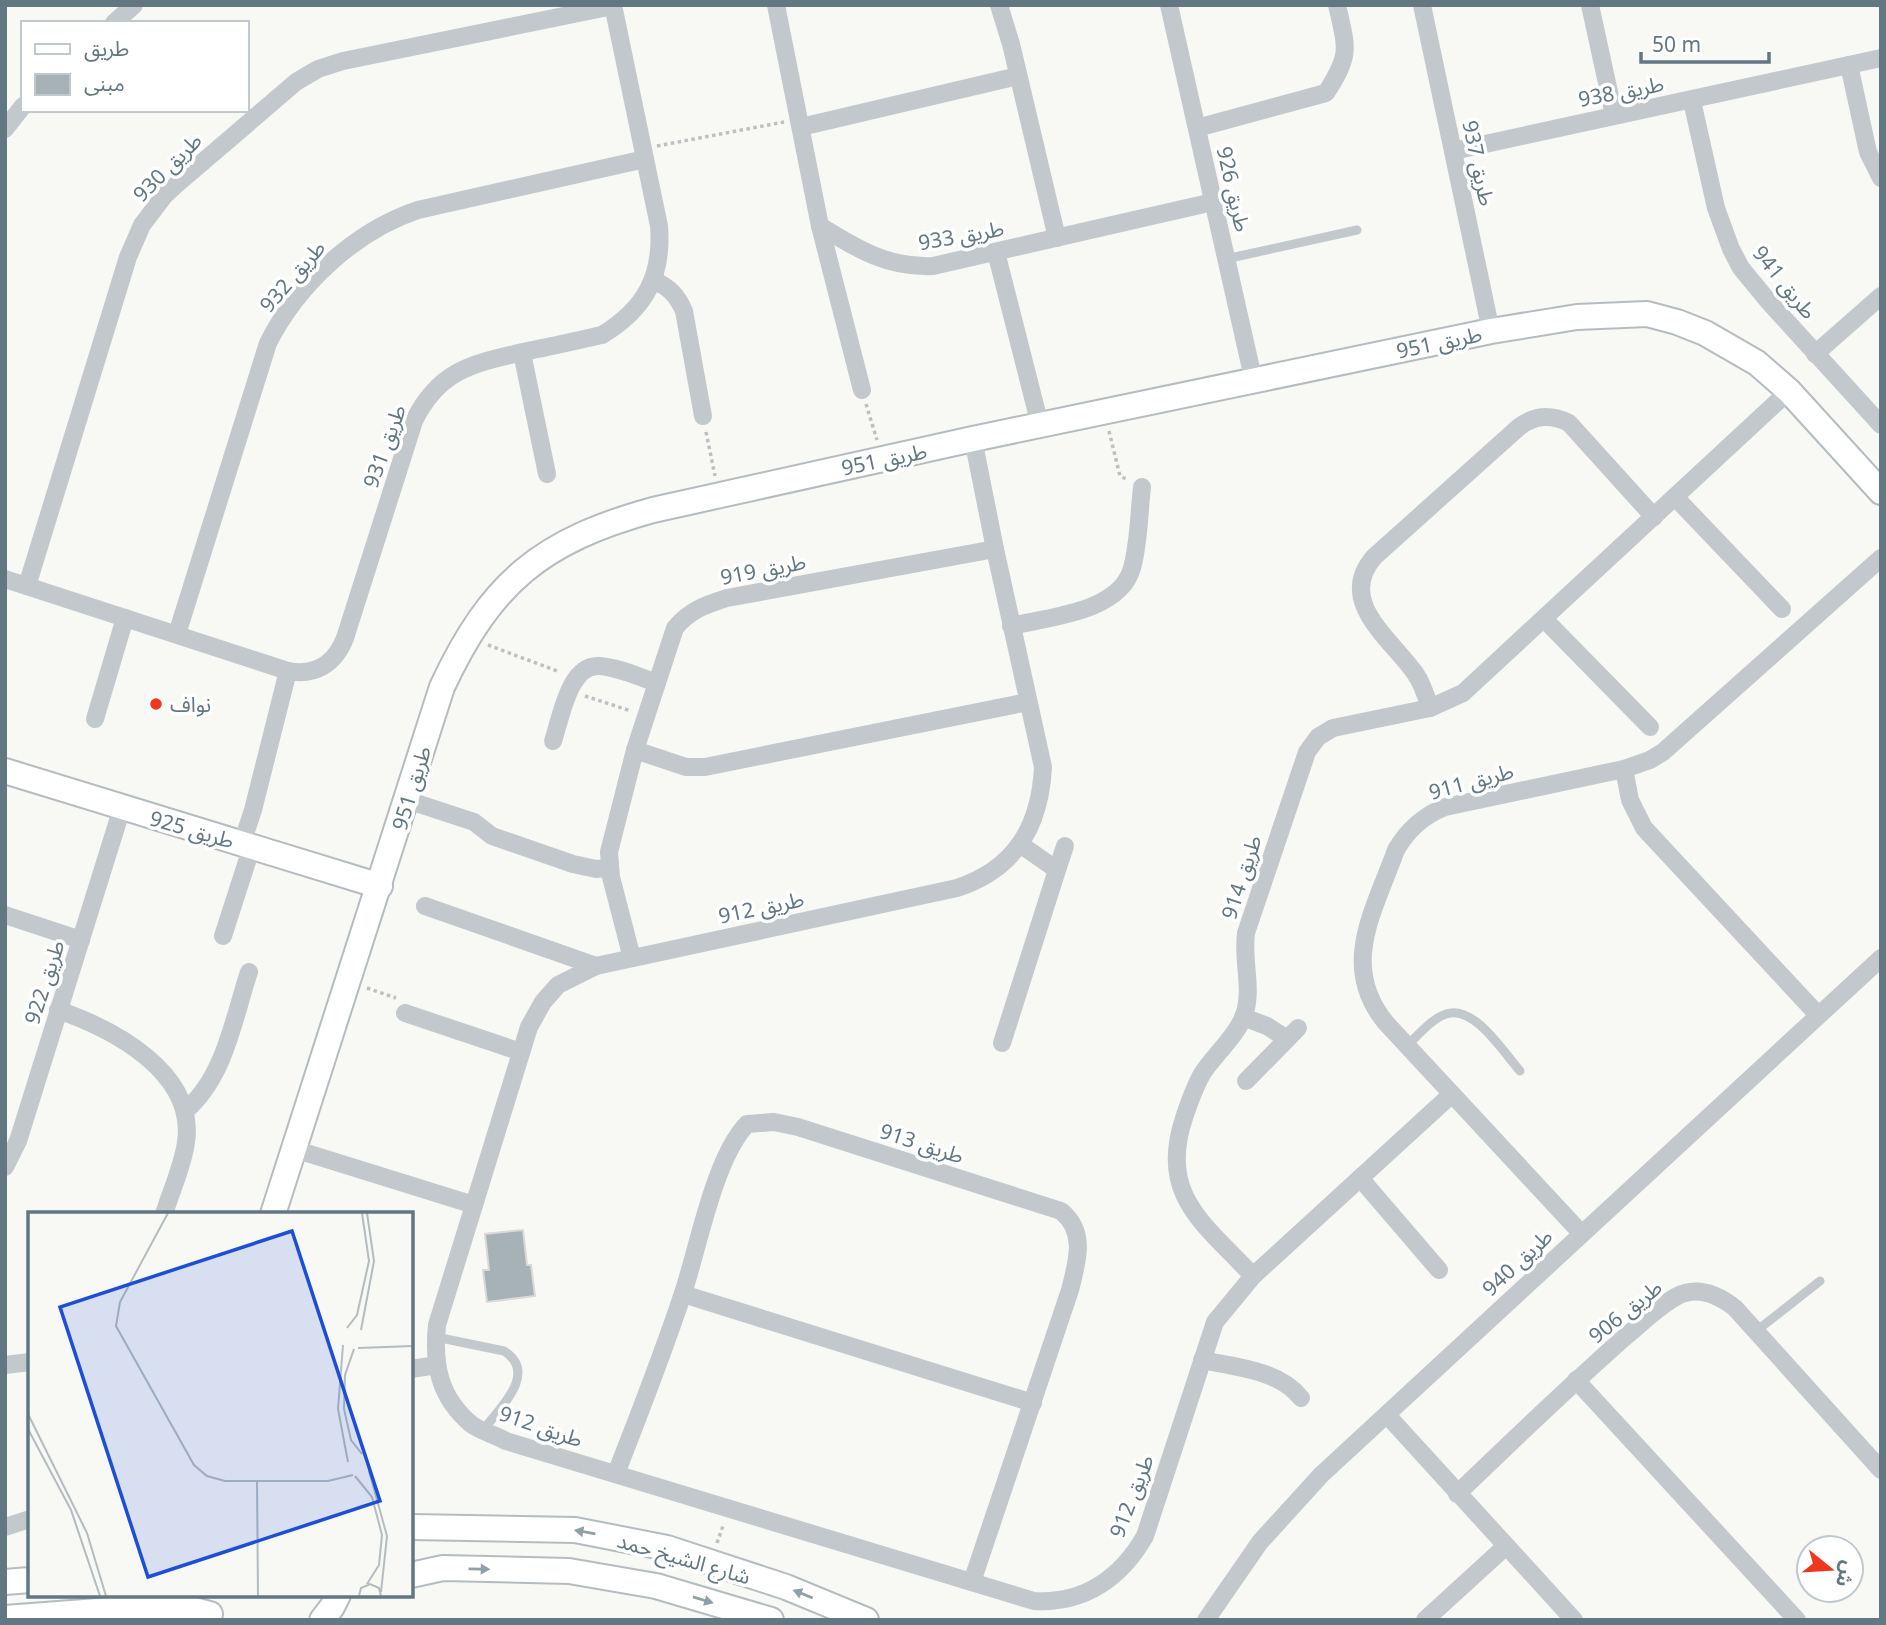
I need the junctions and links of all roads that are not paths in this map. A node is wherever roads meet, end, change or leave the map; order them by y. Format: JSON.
{"nodes":[{"id":1,"x":134,"y":5,"type":"edge"},
{"id":2,"x":613,"y":5,"type":"edge"},
{"id":3,"x":776,"y":5,"type":"edge"},
{"id":4,"x":999,"y":5,"type":"edge"},
{"id":5,"x":1169,"y":5,"type":"edge"},
{"id":6,"x":1337,"y":5,"type":"edge"},
{"id":7,"x":1422,"y":5,"type":"edge"},
{"id":8,"x":1590,"y":5,"type":"edge"},
{"id":9,"x":116,"y":21,"type":"edge"},
{"id":10,"x":1881,"y":58,"type":"edge"},
{"id":11,"x":1849,"y":65,"type":"junction"},
{"id":12,"x":1018,"y":76,"type":"junction"},
{"id":13,"x":1692,"y":101,"type":"junction"},
{"id":14,"x":21,"y":109,"type":"edge"},
{"id":15,"x":1615,"y":114,"type":"junction"},
{"id":16,"x":801,"y":123,"type":"junction"},
{"id":17,"x":1197,"y":128,"type":"junction"},
{"id":18,"x":5,"y":129,"type":"edge"},
{"id":19,"x":1453,"y":151,"type":"junction"},
{"id":20,"x":644,"y":154,"type":"junction"},
{"id":21,"x":1881,"y":178,"type":"edge"},
{"id":22,"x":1213,"y":202,"type":"junction"},
{"id":23,"x":820,"y":226,"type":"junction"},
{"id":24,"x":1356,"y":230,"type":"dead end"},
{"id":25,"x":1057,"y":238,"type":"junction"},
{"id":26,"x":996,"y":253,"type":"junction"},
{"id":27,"x":1226,"y":259,"type":"junction"},
{"id":28,"x":653,"y":280,"type":"junction"},
{"id":29,"x":1881,"y":296,"type":"edge"},
{"id":30,"x":1491,"y":331,"type":"junction"},
{"id":31,"x":522,"y":353,"type":"junction"},
{"id":32,"x":1815,"y":354,"type":"junction"},
{"id":33,"x":1254,"y":382,"type":"junction"},
{"id":34,"x":862,"y":390,"type":"road end"},
{"id":35,"x":1789,"y":391,"type":"junction"},
{"id":36,"x":704,"y":415,"type":"road end"},
{"id":37,"x":1040,"y":425,"type":"junction"},
{"id":38,"x":1881,"y":425,"type":"edge"},
{"id":39,"x":973,"y":439,"type":"junction"},
{"id":40,"x":547,"y":474,"type":"dead end"},
{"id":41,"x":1142,"y":487,"type":"road end"},
{"id":42,"x":1881,"y":492,"type":"edge"},
{"id":43,"x":1675,"y":497,"type":"junction"},
{"id":44,"x":1654,"y":517,"type":"junction"},
{"id":45,"x":995,"y":549,"type":"junction"},
{"id":46,"x":1881,"y":558,"type":"edge"},
{"id":47,"x":5,"y":579,"type":"edge"},
{"id":48,"x":27,"y":586,"type":"junction"},
{"id":49,"x":1782,"y":609,"type":"dead end"},
{"id":50,"x":125,"y":618,"type":"junction"},
{"id":51,"x":1544,"y":619,"type":"junction"},
{"id":52,"x":1011,"y":626,"type":"junction"},
{"id":53,"x":177,"y":634,"type":"junction"},
{"id":54,"x":288,"y":671,"type":"junction"},
{"id":55,"x":657,"y":683,"type":"junction"},
{"id":56,"x":1028,"y":702,"type":"junction"},
{"id":57,"x":1430,"y":708,"type":"junction"},
{"id":58,"x":95,"y":719,"type":"dead end"},
{"id":59,"x":1650,"y":727,"type":"dead end"},
{"id":60,"x":553,"y":741,"type":"dead end"},
{"id":61,"x":635,"y":750,"type":"junction"},
{"id":62,"x":1624,"y":769,"type":"junction"},
{"id":63,"x":5,"y":771,"type":"edge"},
{"id":64,"x":408,"y":800,"type":"junction"},
{"id":65,"x":122,"y":808,"type":"junction"},
{"id":66,"x":1020,"y":844,"type":"junction"},
{"id":67,"x":247,"y":845,"type":"junction"},
{"id":68,"x":1065,"y":846,"type":"dead end"},
{"id":69,"x":610,"y":868,"type":"junction"},
{"id":70,"x":1057,"y":870,"type":"junction"},
{"id":71,"x":380,"y":886,"type":"junction"},
{"id":72,"x":425,"y":906,"type":"dead end"},
{"id":73,"x":5,"y":915,"type":"edge"},
{"id":74,"x":223,"y":936,"type":"dead end"},
{"id":75,"x":81,"y":940,"type":"junction"},
{"id":76,"x":632,"y":958,"type":"junction"},
{"id":77,"x":1881,"y":958,"type":"edge"},
{"id":78,"x":596,"y":966,"type":"junction"},
{"id":79,"x":249,"y":972,"type":"dead end"},
{"id":80,"x":58,"y":1010,"type":"junction"},
{"id":81,"x":405,"y":1013,"type":"road end"},
{"id":82,"x":1818,"y":1015,"type":"junction"},
{"id":83,"x":1243,"y":1017,"type":"junction"},
{"id":84,"x":1002,"y":1043,"type":"dead end"},
{"id":85,"x":1407,"y":1045,"type":"junction"},
{"id":86,"x":521,"y":1052,"type":"junction"},
{"id":87,"x":1520,"y":1071,"type":"dead end"},
{"id":88,"x":1246,"y":1081,"type":"dead end"},
{"id":89,"x":1452,"y":1094,"type":"junction"},
{"id":90,"x":185,"y":1111,"type":"junction"},
{"id":91,"x":294,"y":1149,"type":"junction"},
{"id":92,"x":5,"y":1167,"type":"edge"},
{"id":93,"x":1360,"y":1178,"type":"junction"},
{"id":94,"x":474,"y":1205,"type":"junction"},
{"id":95,"x":165,"y":1212,"type":"edge"},
{"id":96,"x":274,"y":1212,"type":"edge"},
{"id":97,"x":1581,"y":1233,"type":"junction"},
{"id":98,"x":1439,"y":1270,"type":"dead end"},
{"id":99,"x":1253,"y":1276,"type":"junction"},
{"id":100,"x":1820,"y":1282,"type":"dead end"},
{"id":101,"x":683,"y":1294,"type":"junction"},
{"id":102,"x":1755,"y":1332,"type":"junction"},
{"id":103,"x":436,"y":1337,"type":"junction"},
{"id":104,"x":1202,"y":1360,"type":"junction"},
{"id":105,"x":28,"y":1362,"type":"edge"},
{"id":106,"x":5,"y":1365,"type":"edge"},
{"id":107,"x":437,"y":1365,"type":"junction"},
{"id":108,"x":413,"y":1369,"type":"edge"},
{"id":109,"x":1576,"y":1380,"type":"junction"},
{"id":110,"x":1301,"y":1398,"type":"dead end"},
{"id":111,"x":1033,"y":1403,"type":"junction"},
{"id":112,"x":1387,"y":1415,"type":"junction"},
{"id":113,"x":483,"y":1430,"type":"junction"},
{"id":114,"x":1881,"y":1470,"type":"edge"},
{"id":115,"x":616,"y":1474,"type":"junction"},
{"id":116,"x":1457,"y":1494,"type":"junction"},
{"id":117,"x":28,"y":1520,"type":"edge"},
{"id":118,"x":5,"y":1527,"type":"edge"},
{"id":119,"x":413,"y":1527,"type":"edge"},
{"id":120,"x":1506,"y":1546,"type":"junction"},
{"id":121,"x":413,"y":1575,"type":"edge"},
{"id":122,"x":28,"y":1580,"type":"edge"},
{"id":123,"x":5,"y":1582,"type":"edge"},
{"id":124,"x":972,"y":1582,"type":"junction"},
{"id":125,"x":355,"y":1597,"type":"edge"},
{"id":126,"x":331,"y":1608,"type":"edge"},
{"id":127,"x":209,"y":1610,"type":"edge"},
{"id":128,"x":5,"y":1618,"type":"edge"},
{"id":129,"x":771,"y":1620,"type":"edge"},
{"id":130,"x":866,"y":1620,"type":"edge"},
{"id":131,"x":1206,"y":1620,"type":"edge"},
{"id":132,"x":1425,"y":1620,"type":"edge"},
{"id":133,"x":1574,"y":1620,"type":"edge"},
{"id":134,"x":1797,"y":1620,"type":"edge"}],
"edges":[{"from":1,"to":9,"type":"street"},
{"from":2,"to":20,"type":"street","name":"طريق 931"},
{"from":2,"to":48,"type":"street","name":"طريق 930"},
{"from":3,"to":16,"type":"street"},
{"from":4,"to":12,"type":"street"},
{"from":5,"to":17,"type":"street","name":"طريق 926"},
{"from":6,"to":17,"type":"street"},
{"from":7,"to":19,"type":"street","name":"طريق 937"},
{"from":8,"to":15,"type":"street"},
{"from":10,"to":11,"type":"street","name":"طريق 938"},
{"from":11,"to":13,"type":"street","name":"طريق 938"},
{"from":11,"to":21,"type":"street"},
{"from":12,"to":16,"type":"street"},
{"from":12,"to":25,"type":"street"},
{"from":13,"to":15,"type":"street","name":"طريق 938"},
{"from":13,"to":32,"type":"street","name":"طريق 941"},
{"from":14,"to":18,"type":"street"},
{"from":15,"to":19,"type":"street","name":"طريق 938"},
{"from":16,"to":23,"type":"street"},
{"from":17,"to":22,"type":"street","name":"طريق 926"},
{"from":19,"to":30,"type":"street","name":"طريق 937"},
{"from":20,"to":28,"type":"street","name":"طريق 931"},
{"from":20,"to":53,"type":"street","name":"طريق 932"},
{"from":22,"to":25,"type":"street","name":"طريق 933"},
{"from":22,"to":27,"type":"street","name":"طريق 926"},
{"from":23,"to":26,"type":"street","name":"طريق 933"},
{"from":23,"to":34,"type":"street"},
{"from":24,"to":27,"type":"lane"},
{"from":25,"to":26,"type":"street","name":"طريق 933"},
{"from":26,"to":37,"type":"street"},
{"from":27,"to":33,"type":"street","name":"طريق 926"},
{"from":28,"to":31,"type":"street","name":"طريق 931"},
{"from":28,"to":36,"type":"street"},
{"from":29,"to":32,"type":"street"},
{"from":30,"to":33,"type":"street","name":"طريق 951"},
{"from":30,"to":35,"type":"street","name":"طريق 951"},
{"from":31,"to":40,"type":"street"},
{"from":31,"to":54,"type":"street","name":"طريق 931"},
{"from":32,"to":38,"type":"street","name":"طريق 941"},
{"from":33,"to":37,"type":"street","name":"طريق 951"},
{"from":35,"to":42,"type":"street","name":"طريق 951"},
{"from":35,"to":43,"type":"street","name":"طريق 914"},
{"from":37,"to":39,"type":"street","name":"طريق 951"},
{"from":39,"to":45,"type":"street","name":"طريق 912"},
{"from":39,"to":64,"type":"street","name":"طريق 951"},
{"from":41,"to":52,"type":"street"},
{"from":43,"to":44,"type":"street","name":"طريق 914"},
{"from":43,"to":49,"type":"street"},
{"from":44,"to":51,"type":"street","name":"طريق 914"},
{"from":44,"to":57,"type":"street"},
{"from":45,"to":52,"type":"street","name":"طريق 912"},
{"from":45,"to":55,"type":"street","name":"طريق 919"},
{"from":46,"to":62,"type":"street","name":"طريق 911"},
{"from":47,"to":48,"type":"street","name":"طريق 931"},
{"from":48,"to":50,"type":"street","name":"طريق 931"},
{"from":50,"to":53,"type":"street","name":"طريق 931"},
{"from":50,"to":58,"type":"street"},
{"from":51,"to":57,"type":"street","name":"طريق 914"},
{"from":51,"to":59,"type":"street"},
{"from":52,"to":56,"type":"street","name":"طريق 912"},
{"from":53,"to":54,"type":"street","name":"طريق 931"},
{"from":54,"to":67,"type":"street"},
{"from":55,"to":60,"type":"street"},
{"from":55,"to":61,"type":"street","name":"طريق 919"},
{"from":56,"to":61,"type":"street"},
{"from":56,"to":66,"type":"street","name":"طريق 912"},
{"from":57,"to":83,"type":"street","name":"طريق 914"},
{"from":61,"to":69,"type":"street","name":"طريق 919"},
{"from":62,"to":82,"type":"street"},
{"from":62,"to":85,"type":"street","name":"طريق 911"},
{"from":63,"to":65,"type":"street","name":"طريق 925"},
{"from":64,"to":69,"type":"street"},
{"from":64,"to":71,"type":"street","name":"طريق 951"},
{"from":65,"to":67,"type":"street","name":"طريق 925"},
{"from":65,"to":75,"type":"street","name":"طريق 922"},
{"from":66,"to":70,"type":"street"},
{"from":66,"to":76,"type":"street","name":"طريق 912"},
{"from":67,"to":71,"type":"street","name":"طريق 925"},
{"from":67,"to":74,"type":"street"},
{"from":68,"to":70,"type":"street"},
{"from":69,"to":76,"type":"street","name":"طريق 919"},
{"from":70,"to":84,"type":"street"},
{"from":71,"to":91,"type":"street","name":"طريق 951"},
{"from":72,"to":78,"type":"street"},
{"from":73,"to":75,"type":"street"},
{"from":75,"to":80,"type":"street","name":"طريق 922"},
{"from":76,"to":78,"type":"street","name":"طريق 912"},
{"from":77,"to":82,"type":"street","name":"طريق 940"},
{"from":78,"to":86,"type":"street","name":"طريق 912"},
{"from":79,"to":90,"type":"street"},
{"from":80,"to":90,"type":"street"},
{"from":80,"to":92,"type":"street","name":"طريق 922"},
{"from":81,"to":86,"type":"street"},
{"from":82,"to":97,"type":"street","name":"طريق 940"},
{"from":83,"to":88,"type":"street"},
{"from":83,"to":99,"type":"street","name":"طريق 914"},
{"from":85,"to":87,"type":"lane"},
{"from":85,"to":89,"type":"street","name":"طريق 911"},
{"from":86,"to":94,"type":"street","name":"طريق 912"},
{"from":89,"to":93,"type":"street","name":"طريق 912"},
{"from":89,"to":97,"type":"street","name":"طريق 911"},
{"from":90,"to":95,"type":"street"},
{"from":91,"to":94,"type":"street"},
{"from":91,"to":96,"type":"street","name":"طريق 951"},
{"from":93,"to":98,"type":"street"},
{"from":93,"to":99,"type":"street","name":"طريق 912"},
{"from":94,"to":103,"type":"street","name":"طريق 912"},
{"from":97,"to":112,"type":"street","name":"طريق 940"},
{"from":99,"to":104,"type":"street","name":"طريق 912"},
{"from":100,"to":102,"type":"lane"},
{"from":101,"to":111,"type":"street"},
{"from":101,"to":111,"type":"street","name":"طريق 913"},
{"from":101,"to":115,"type":"street","name":"طريق 913"},
{"from":102,"to":109,"type":"street","name":"طريق 906"},
{"from":102,"to":114,"type":"street","name":"طريق 906"},
{"from":103,"to":107,"type":"street","name":"طريق 912"},
{"from":103,"to":113,"type":"lane"},
{"from":104,"to":110,"type":"street"},
{"from":104,"to":124,"type":"street","name":"طريق 912"},
{"from":105,"to":106,"type":"street"},
{"from":107,"to":108,"type":"street"},
{"from":107,"to":113,"type":"street","name":"طريق 912"},
{"from":109,"to":116,"type":"street","name":"طريق 906"},
{"from":109,"to":134,"type":"street"},
{"from":111,"to":124,"type":"street","name":"طريق 913"},
{"from":112,"to":116,"type":"street"},
{"from":112,"to":131,"type":"street","name":"طريق 940"},
{"from":113,"to":115,"type":"street","name":"طريق 912"},
{"from":115,"to":124,"type":"street","name":"طريق 912"},
{"from":116,"to":120,"type":"street"},
{"from":117,"to":118,"type":"street"},
{"from":130,"to":119,"type":"street","name":"شارع الشيخ حمد","one_way":true},
{"from":120,"to":132,"type":"street"},
{"from":120,"to":133,"type":"street"},
{"from":121,"to":129,"type":"street","name":"شارع الشيخ حمد","one_way":true},
{"from":122,"to":123,"type":"street"},
{"from":125,"to":126,"type":"street"},
{"from":127,"to":128,"type":"street"}]}
